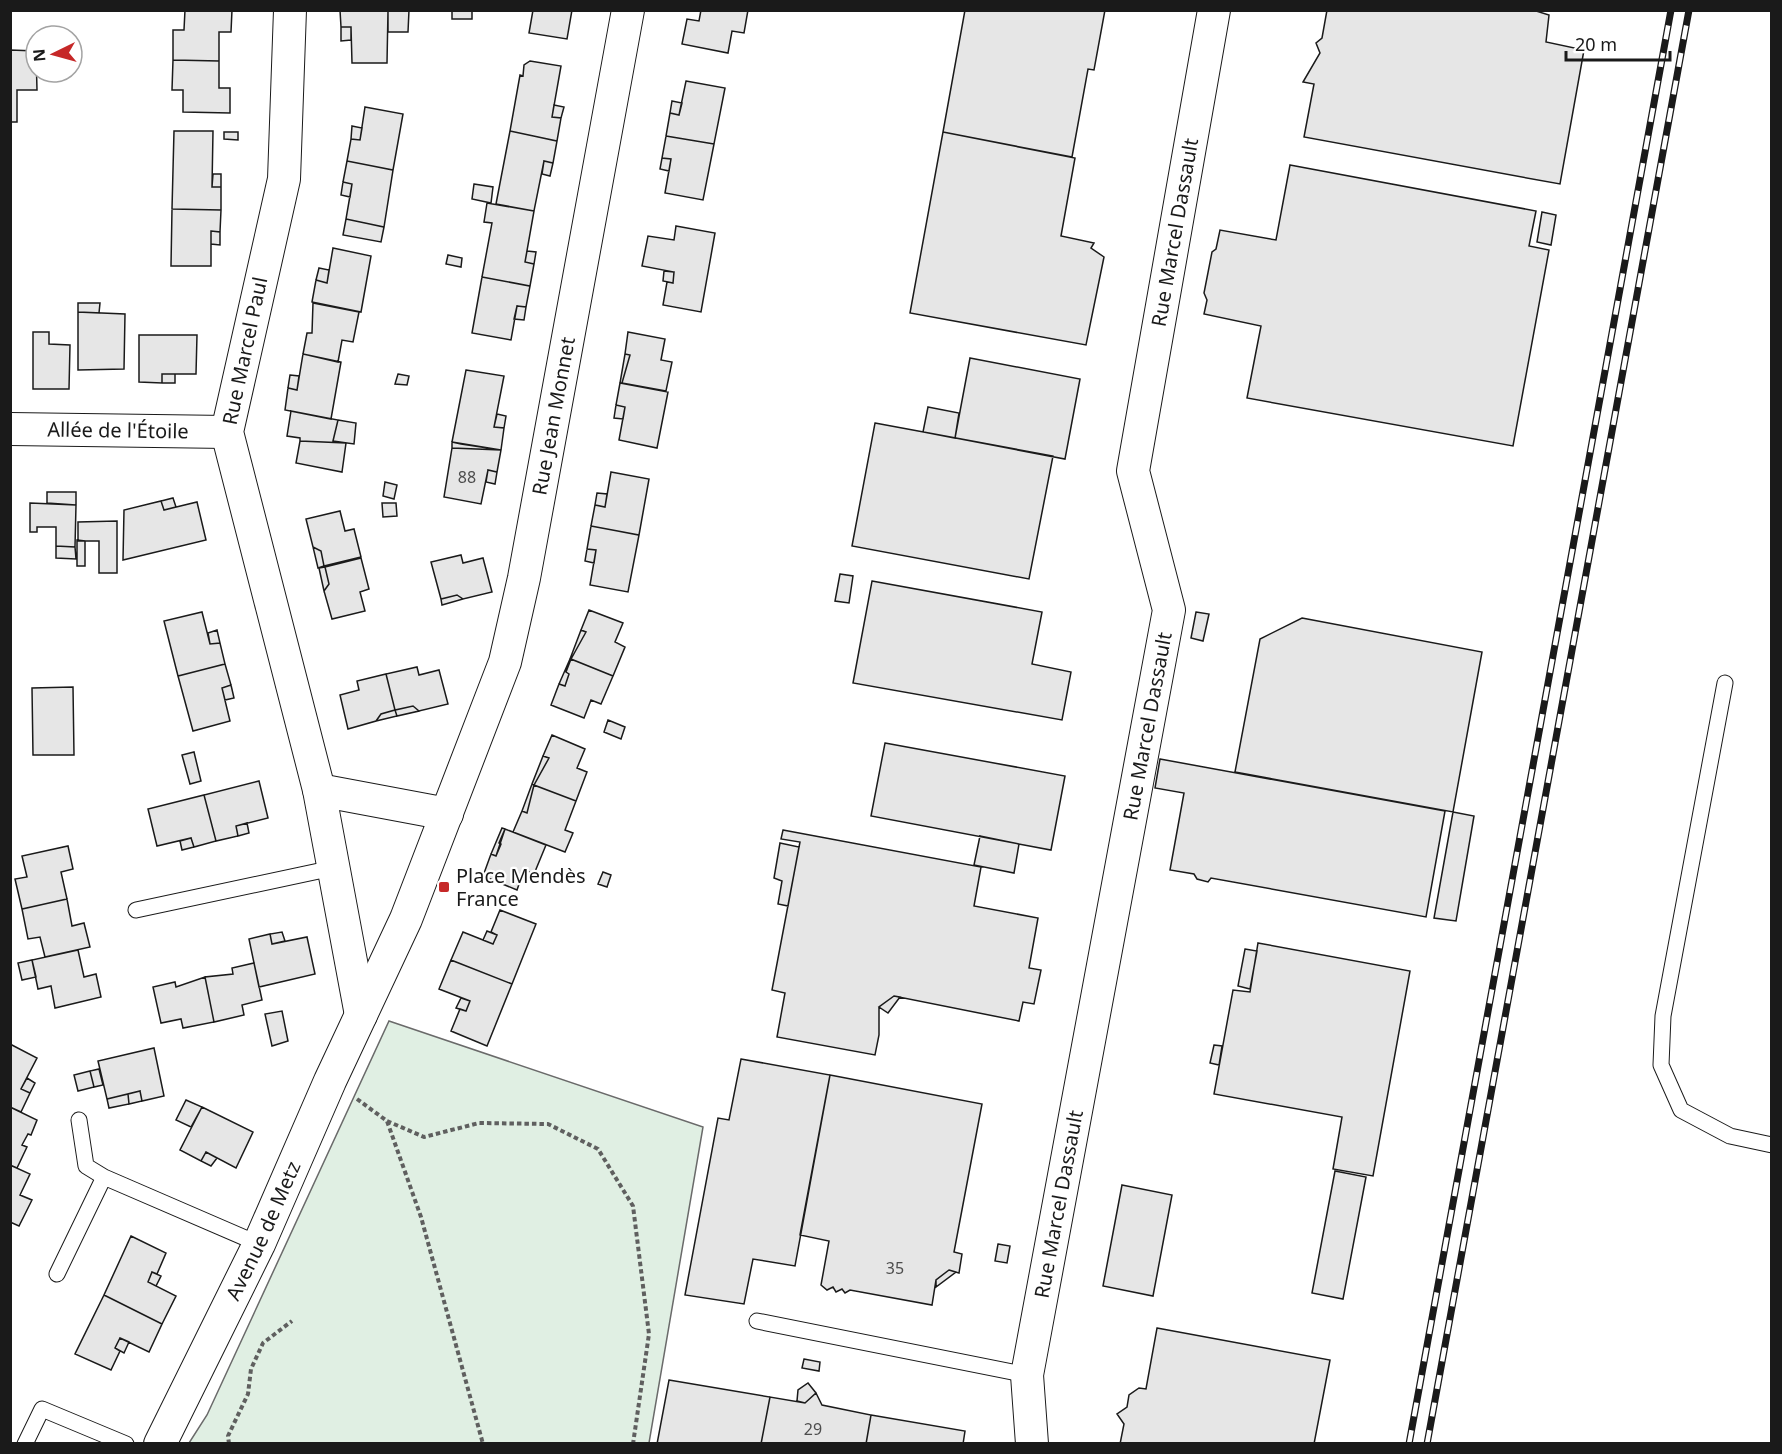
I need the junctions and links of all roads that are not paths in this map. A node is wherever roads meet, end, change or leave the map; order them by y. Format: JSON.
{"nodes":[{"id":1,"x":290,"y":10,"type":"edge"},
{"id":2,"x":627,"y":10,"type":"edge"},
{"id":3,"x":1214,"y":10,"type":"edge"},
{"id":4,"x":10,"y":429,"type":"edge"},
{"id":5,"x":226,"y":432,"type":"junction"},
{"id":6,"x":1725,"y":683,"type":"dead end"},
{"id":7,"x":319,"y":790,"type":"junction"},
{"id":8,"x":447,"y":814,"type":"junction"},
{"id":9,"x":333,"y":868,"type":"junction"},
{"id":10,"x":136,"y":910,"type":"dead end"},
{"id":11,"x":361,"y":1015,"type":"junction"},
{"id":12,"x":79,"y":1120,"type":"dead end"},
{"id":13,"x":1772,"y":1145,"type":"edge"},
{"id":14,"x":104,"y":1177,"type":"junction"},
{"id":15,"x":259,"y":1244,"type":"junction"},
{"id":16,"x":57,"y":1274,"type":"dead end"},
{"id":17,"x":757,"y":1321,"type":"dead end"},
{"id":18,"x":1027,"y":1375,"type":"junction"},
{"id":19,"x":25,"y":1443,"type":"edge"},
{"id":20,"x":126,"y":1443,"type":"edge"},
{"id":21,"x":160,"y":1443,"type":"edge"},
{"id":22,"x":1032,"y":1443,"type":"edge"}],
"edges":[{"from":1,"to":5,"type":"street","name":"Rue Marcel Paul"},
{"from":2,"to":8,"type":"street","name":"Rue Jean Monnet"},
{"from":3,"to":18,"type":"street","name":"Rue Marcel Dassault"},
{"from":4,"to":5,"type":"street","name":"Allée de l'Étoile"},
{"from":5,"to":7,"type":"street","name":"Rue Marcel Paul"},
{"from":6,"to":13,"type":"lane"},
{"from":7,"to":8,"type":"street"},
{"from":7,"to":9,"type":"street","name":"Rue Marcel Paul"},
{"from":8,"to":11,"type":"street","name":"Rue Jean Monnet"},
{"from":9,"to":10,"type":"lane"},
{"from":9,"to":11,"type":"street","name":"Rue Marcel Paul"},
{"from":11,"to":15,"type":"street","name":"Avenue de Metz"},
{"from":12,"to":14,"type":"lane"},
{"from":14,"to":15,"type":"lane"},
{"from":14,"to":16,"type":"lane"},
{"from":15,"to":21,"type":"street","name":"Avenue de Metz"},
{"from":17,"to":18,"type":"lane"},
{"from":18,"to":22,"type":"street","name":"Rue Marcel Dassault"},
{"from":19,"to":20,"type":"lane"}]}
